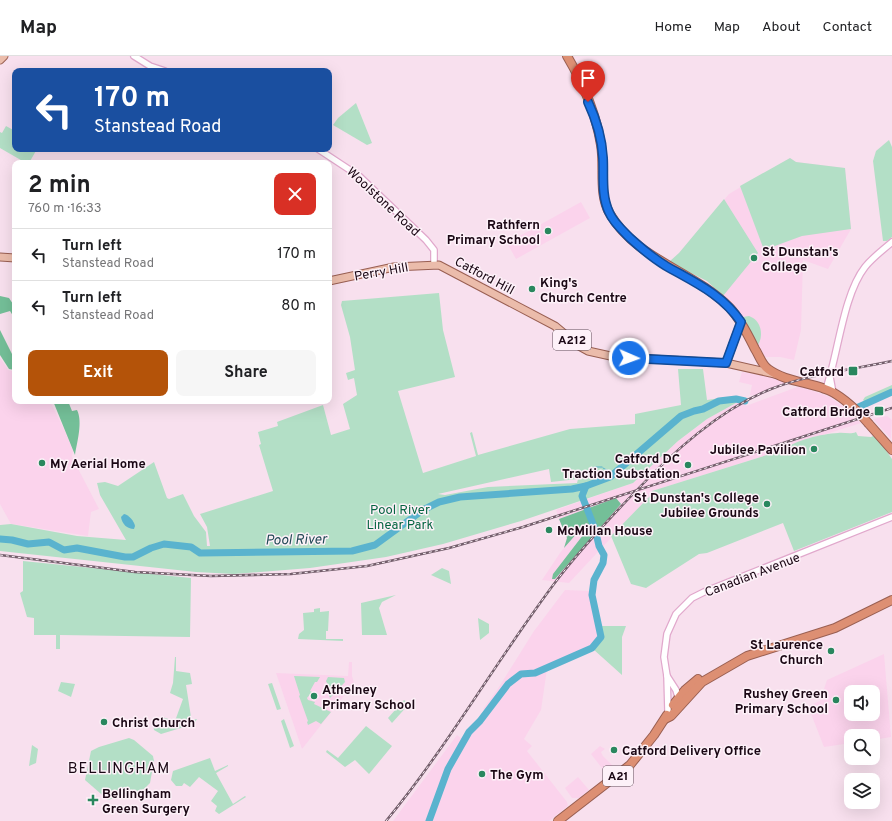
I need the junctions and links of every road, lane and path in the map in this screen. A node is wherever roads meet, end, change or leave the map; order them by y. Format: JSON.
{"nodes":[{"id":1,"x":4,"y":56,"type":"edge"},
{"id":2,"x":134,"y":56,"type":"edge"},
{"id":3,"x":566,"y":56,"type":"edge"},
{"id":4,"x":0,"y":60,"type":"edge"},
{"id":5,"x":156,"y":68,"type":"edge"},
{"id":6,"x":323,"y":152,"type":"edge"},
{"id":7,"x":892,"y":242,"type":"edge"},
{"id":8,"x":0,"y":257,"type":"edge"},
{"id":9,"x":12,"y":258,"type":"edge"},
{"id":10,"x":434,"y":264,"type":"junction"},
{"id":11,"x":332,"y":280,"type":"edge"},
{"id":12,"x":741,"y":322,"type":"junction"},
{"id":13,"x":726,"y":363,"type":"junction"},
{"id":14,"x":751,"y":367,"type":"junction"},
{"id":15,"x":765,"y":367,"type":"junction"},
{"id":16,"x":776,"y":374,"type":"junction"},
{"id":17,"x":831,"y":392,"type":"junction"},
{"id":18,"x":892,"y":450,"type":"edge"},
{"id":19,"x":892,"y":518,"type":"edge"},
{"id":20,"x":892,"y":600,"type":"edge"},
{"id":21,"x":667,"y":676,"type":"junction"},
{"id":22,"x":680,"y":696,"type":"junction"},
{"id":23,"x":667,"y":715,"type":"junction"},
{"id":24,"x":558,"y":821,"type":"edge"}],
"edges":[{"from":1,"to":4,"type":"main road"},
{"from":2,"to":5,"type":"street"},
{"from":3,"to":12,"type":"highway"},
{"from":6,"to":10,"type":"street","name":"Woolstone Road"},
{"from":7,"to":17,"type":"street"},
{"from":8,"to":9,"type":"main road"},
{"from":10,"to":11,"type":"main road","name":"Perry Hill","number":"A212"},
{"from":10,"to":13,"type":"main road","name":"Catford Hill","number":"A212"},
{"from":12,"to":13,"type":"main road"},
{"from":12,"to":15,"type":"highway"},
{"from":13,"to":14,"type":"main road","name":"Catford Hill","number":"A212"},
{"from":14,"to":15,"type":"main road","name":"Catford Hill","number":"A212"},
{"from":14,"to":16,"type":"main road","name":"Catford Hill","number":"A212"},
{"from":15,"to":16,"type":"highway"},
{"from":16,"to":17,"type":"highway","name":"Catford Hill"},
{"from":17,"to":18,"type":"highway","bridge":true},
{"from":19,"to":21,"type":"street","name":"Canadian Avenue"},
{"from":20,"to":22,"type":"highway","number":"A21"},
{"from":21,"to":22,"type":"street","name":"Canadian Avenue"},
{"from":21,"to":23,"type":"street","name":"Canadian Avenue"},
{"from":22,"to":23,"type":"highway","number":"A21"},
{"from":23,"to":24,"type":"highway","number":"A21"}]}
